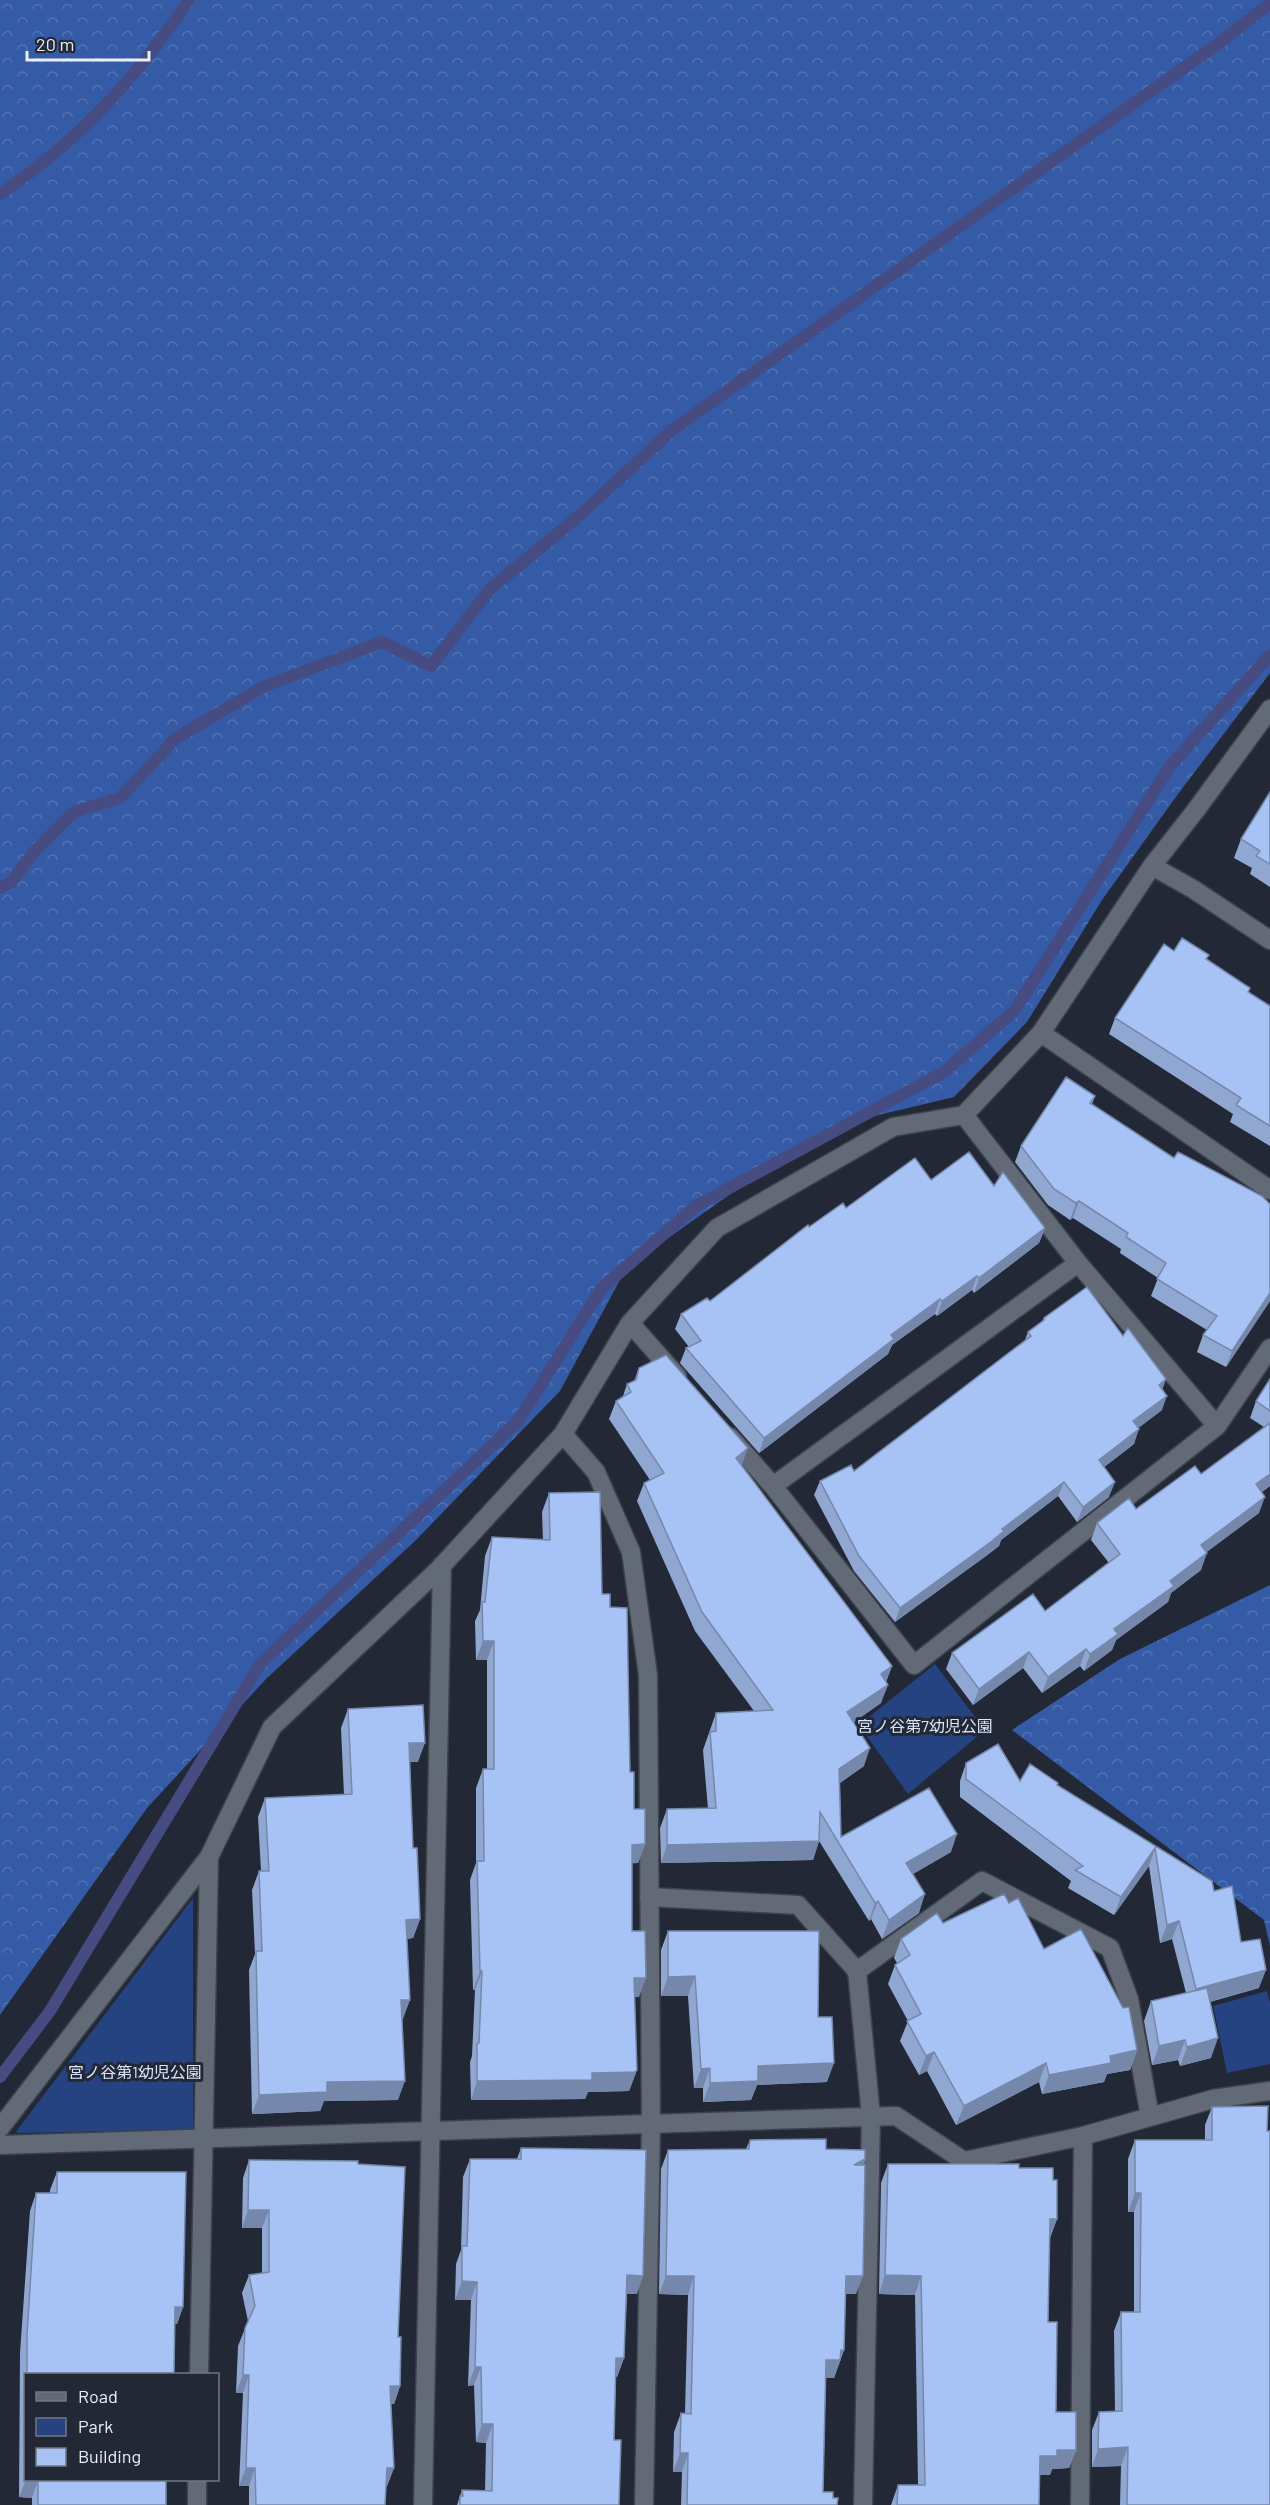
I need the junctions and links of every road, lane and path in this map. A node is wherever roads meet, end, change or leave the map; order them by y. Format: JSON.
{"nodes":[{"id":1,"x":1270,"y":711,"type":"edge"},
{"id":2,"x":1152,"y":866,"type":"junction"},
{"id":3,"x":1270,"y":940,"type":"edge"},
{"id":4,"x":1041,"y":1033,"type":"junction"},
{"id":5,"x":964,"y":1115,"type":"junction"},
{"id":6,"x":1270,"y":1190,"type":"edge"},
{"id":7,"x":1078,"y":1263,"type":"junction"},
{"id":8,"x":630,"y":1323,"type":"junction"},
{"id":9,"x":1270,"y":1348,"type":"edge"},
{"id":10,"x":690,"y":1391,"type":"edge"},
{"id":11,"x":720,"y":1426,"type":"edge"},
{"id":12,"x":1217,"y":1426,"type":"junction"},
{"id":13,"x":563,"y":1434,"type":"junction"},
{"id":14,"x":773,"y":1486,"type":"junction"},
{"id":15,"x":442,"y":1565,"type":"junction"},
{"id":16,"x":209,"y":1857,"type":"junction"},
{"id":17,"x":650,"y":1898,"type":"junction"},
{"id":18,"x":857,"y":1971,"type":"junction"},
{"id":19,"x":1270,"y":2091,"type":"edge"},
{"id":20,"x":871,"y":2116,"type":"junction"},
{"id":21,"x":1150,"y":2117,"type":"junction"},
{"id":22,"x":651,"y":2125,"type":"junction"},
{"id":23,"x":0,"y":2128,"type":"edge"},
{"id":24,"x":431,"y":2132,"type":"junction"},
{"id":25,"x":1083,"y":2136,"type":"junction"},
{"id":26,"x":204,"y":2139,"type":"junction"},
{"id":27,"x":0,"y":2145,"type":"edge"},
{"id":28,"x":199,"y":2373,"type":"edge"},
{"id":29,"x":197,"y":2481,"type":"edge"},
{"id":30,"x":197,"y":2505,"type":"edge"},
{"id":31,"x":423,"y":2505,"type":"edge"},
{"id":32,"x":644,"y":2505,"type":"edge"},
{"id":33,"x":863,"y":2505,"type":"edge"},
{"id":34,"x":1080,"y":2505,"type":"edge"}],
"edges":[{"from":1,"to":2,"type":"street"},
{"from":2,"to":3,"type":"street"},
{"from":2,"to":4,"type":"street"},
{"from":4,"to":5,"type":"street"},
{"from":4,"to":6,"type":"street"},
{"from":5,"to":7,"type":"street"},
{"from":5,"to":8,"type":"street"},
{"from":7,"to":12,"type":"street"},
{"from":7,"to":14,"type":"street"},
{"from":8,"to":10,"type":"street"},
{"from":8,"to":13,"type":"street"},
{"from":9,"to":12,"type":"street"},
{"from":11,"to":14,"type":"street"},
{"from":12,"to":14,"type":"street"},
{"from":13,"to":15,"type":"street"},
{"from":13,"to":17,"type":"street"},
{"from":15,"to":16,"type":"street"},
{"from":15,"to":24,"type":"street"},
{"from":16,"to":23,"type":"street"},
{"from":16,"to":26,"type":"street"},
{"from":17,"to":18,"type":"street"},
{"from":17,"to":22,"type":"street"},
{"from":18,"to":20,"type":"street"},
{"from":18,"to":21,"type":"street"},
{"from":19,"to":21,"type":"street"},
{"from":20,"to":22,"type":"street"},
{"from":20,"to":25,"type":"street"},
{"from":20,"to":33,"type":"street"},
{"from":21,"to":25,"type":"street"},
{"from":22,"to":24,"type":"street"},
{"from":22,"to":32,"type":"street"},
{"from":24,"to":26,"type":"street"},
{"from":24,"to":31,"type":"street"},
{"from":25,"to":34,"type":"street"},
{"from":26,"to":27,"type":"street"},
{"from":26,"to":28,"type":"street"},
{"from":29,"to":30,"type":"street"}]}
